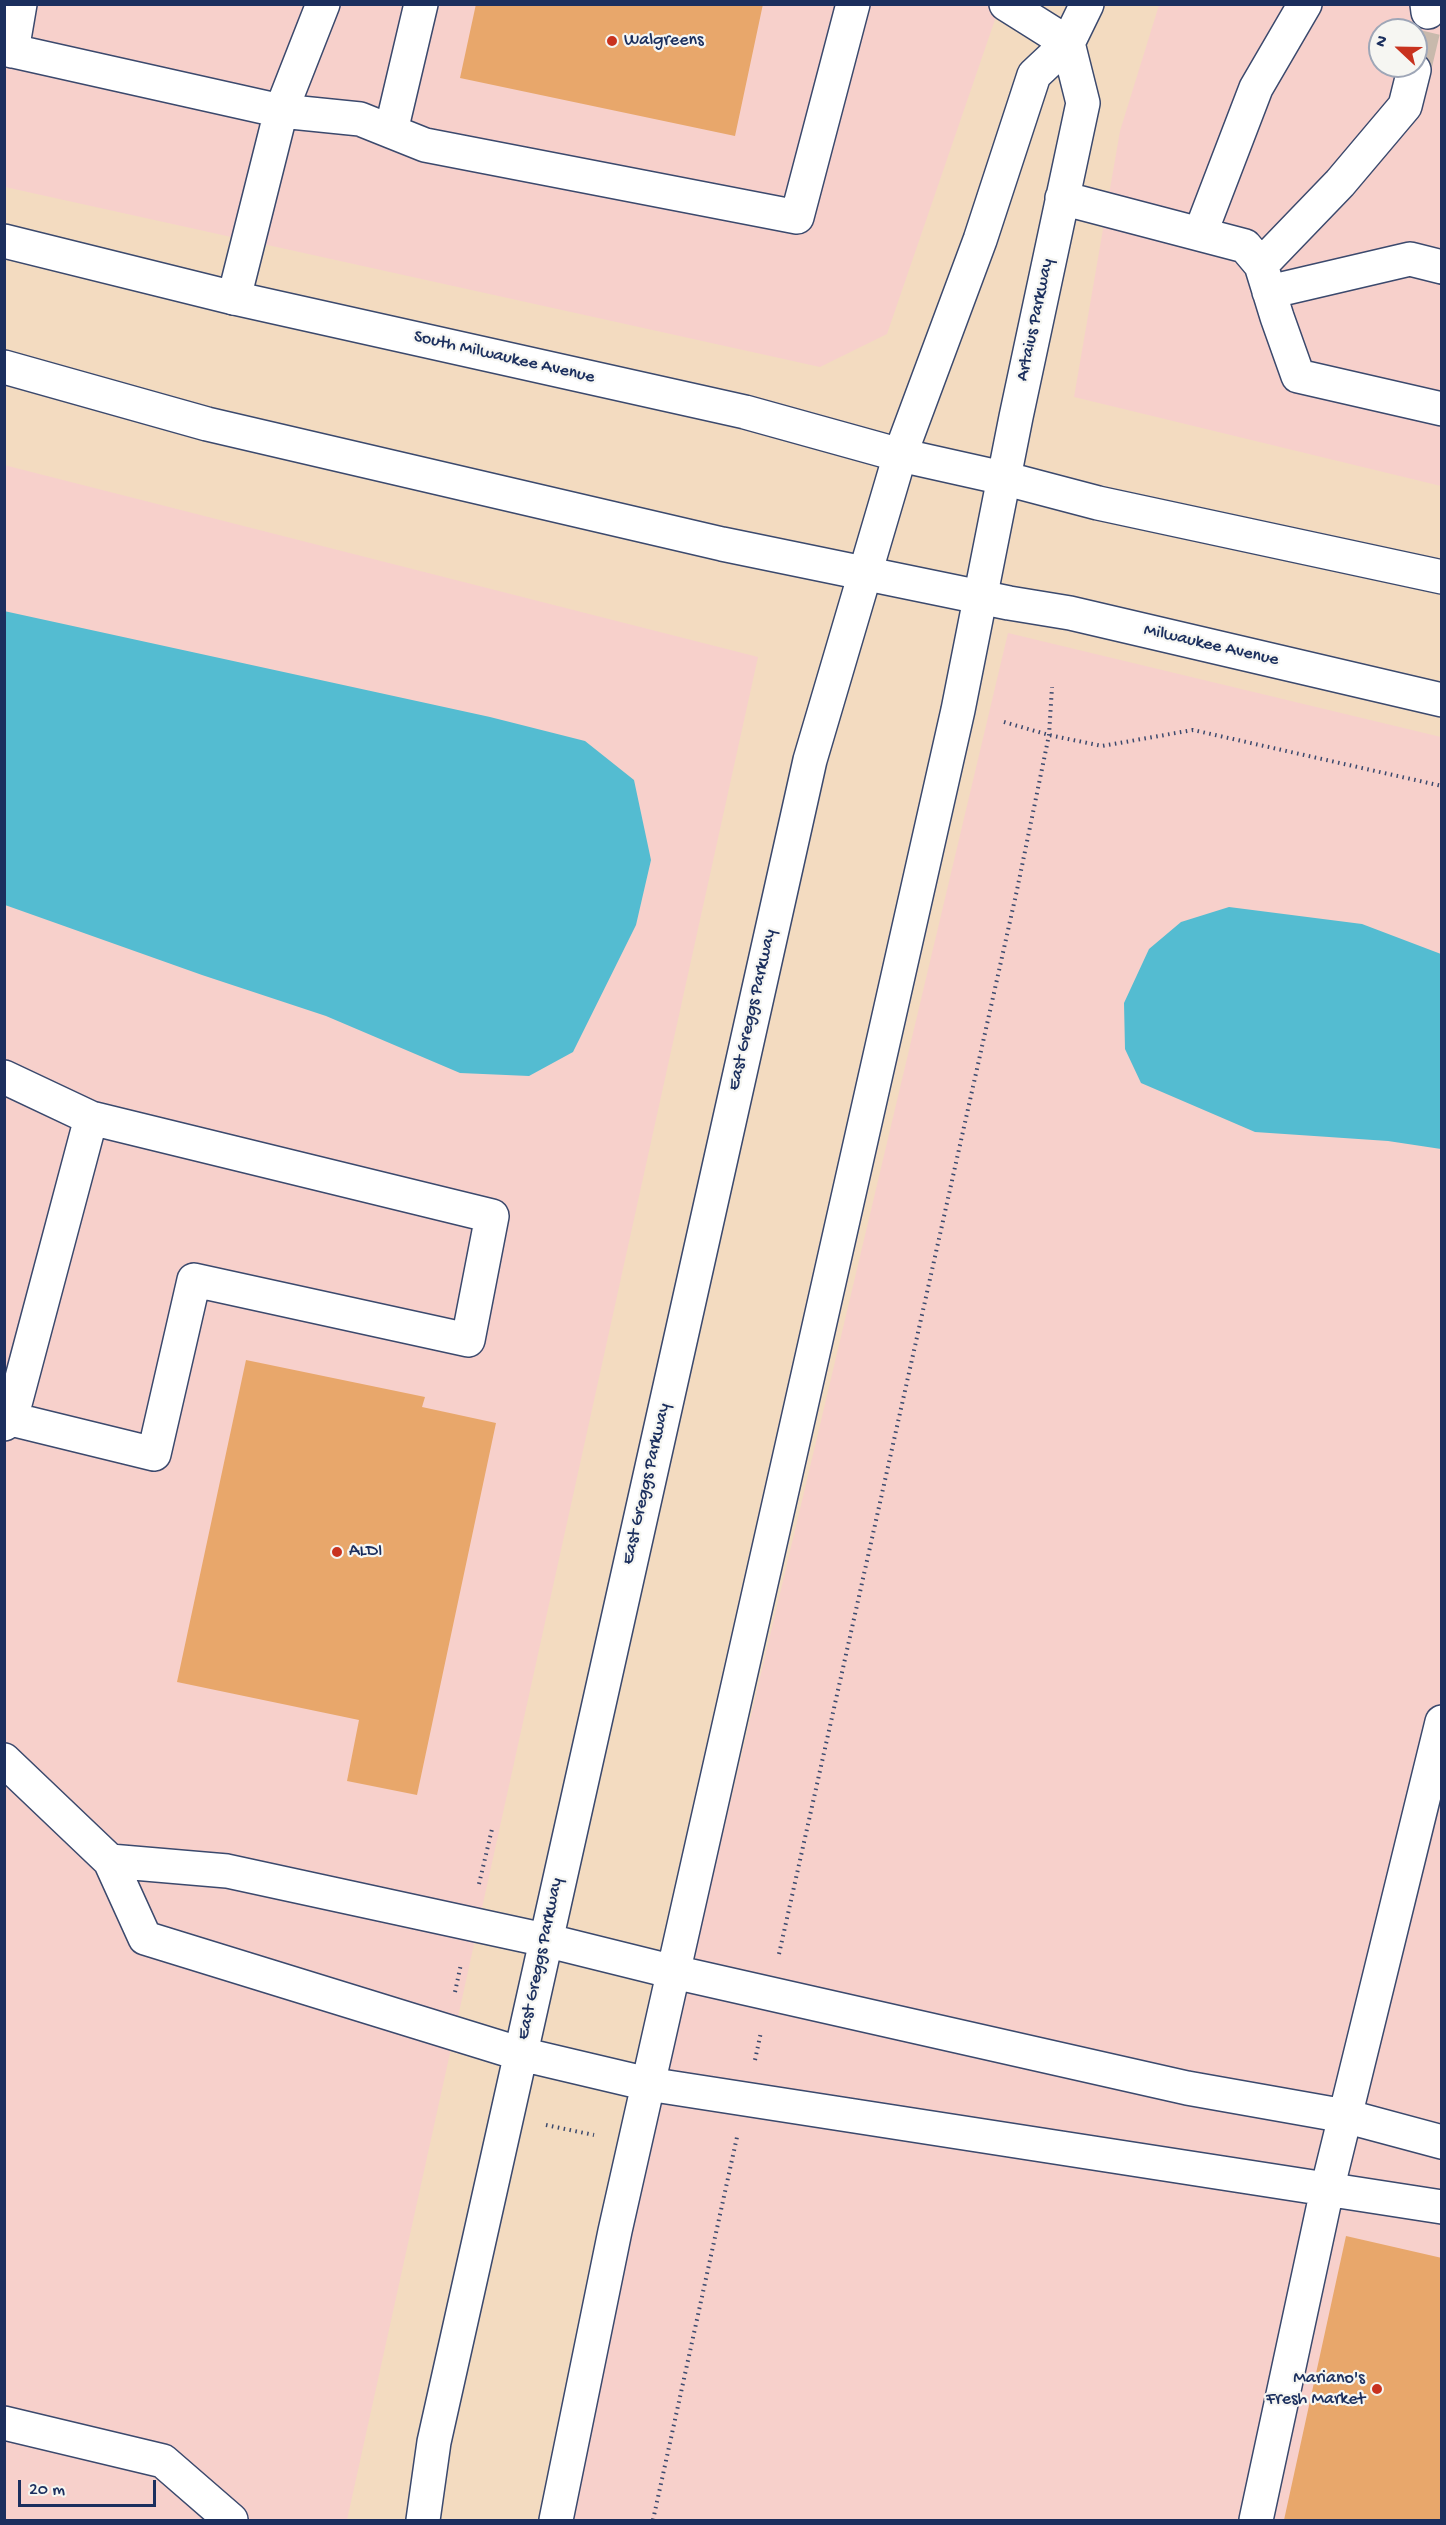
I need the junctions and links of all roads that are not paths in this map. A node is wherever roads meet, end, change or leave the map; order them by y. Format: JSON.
{"nodes":[{"id":1,"x":20,"y":4,"type":"edge"},
{"id":2,"x":323,"y":4,"type":"edge"},
{"id":3,"x":421,"y":4,"type":"edge"},
{"id":4,"x":853,"y":4,"type":"edge"},
{"id":5,"x":1006,"y":4,"type":"edge"},
{"id":6,"x":1087,"y":4,"type":"edge"},
{"id":7,"x":1305,"y":4,"type":"edge"},
{"id":8,"x":1068,"y":43,"type":"junction"},
{"id":9,"x":8,"y":50,"type":"edge"},
{"id":10,"x":1412,"y":78,"type":"edge"},
{"id":11,"x":281,"y":111,"type":"junction"},
{"id":12,"x":391,"y":131,"type":"junction"},
{"id":13,"x":1062,"y":198,"type":"junction"},
{"id":14,"x":1200,"y":234,"type":"junction"},
{"id":15,"x":4,"y":241,"type":"edge"},
{"id":16,"x":1442,"y":267,"type":"edge"},
{"id":17,"x":1265,"y":279,"type":"junction"},
{"id":18,"x":234,"y":298,"type":"junction"},
{"id":19,"x":4,"y":367,"type":"edge"},
{"id":20,"x":1442,"y":409,"type":"edge"},
{"id":21,"x":900,"y":455,"type":"junction"},
{"id":22,"x":1003,"y":478,"type":"junction"},
{"id":23,"x":865,"y":573,"type":"junction"},
{"id":24,"x":1442,"y":577,"type":"edge"},
{"id":25,"x":980,"y":597,"type":"junction"},
{"id":26,"x":1442,"y":700,"type":"edge"},
{"id":27,"x":4,"y":1077,"type":"edge"},
{"id":28,"x":91,"y":1118,"type":"junction"},
{"id":29,"x":7,"y":1418,"type":"edge"},
{"id":30,"x":1442,"y":1722,"type":"edge"},
{"id":31,"x":4,"y":1760,"type":"edge"},
{"id":32,"x":110,"y":1861,"type":"junction"},
{"id":33,"x":545,"y":1940,"type":"junction"},
{"id":34,"x":674,"y":1972,"type":"junction"},
{"id":35,"x":521,"y":2054,"type":"junction"},
{"id":36,"x":648,"y":2084,"type":"junction"},
{"id":37,"x":1345,"y":2116,"type":"junction"},
{"id":38,"x":1442,"y":2142,"type":"edge"},
{"id":39,"x":1327,"y":2190,"type":"junction"},
{"id":40,"x":1442,"y":2207,"type":"edge"},
{"id":41,"x":4,"y":2423,"type":"edge"},
{"id":42,"x":231,"y":2520,"type":"edge"},
{"id":43,"x":423,"y":2520,"type":"edge"},
{"id":44,"x":556,"y":2520,"type":"edge"},
{"id":45,"x":1256,"y":2520,"type":"edge"}],
"edges":[{"from":1,"to":9,"type":"street"},
{"from":2,"to":11,"type":"street"},
{"from":3,"to":12,"type":"street"},
{"from":4,"to":12,"type":"street"},
{"from":5,"to":8,"type":"street"},
{"from":6,"to":8,"type":"street"},
{"from":7,"to":14,"type":"street"},
{"from":8,"to":13,"type":"street","name":"Artaius Parkway"},
{"from":8,"to":21,"type":"street"},
{"from":9,"to":11,"type":"street"},
{"from":10,"to":17,"type":"street"},
{"from":11,"to":12,"type":"street"},
{"from":11,"to":18,"type":"street"},
{"from":13,"to":14,"type":"street"},
{"from":13,"to":22,"type":"street","name":"Artaius Parkway"},
{"from":14,"to":17,"type":"street"},
{"from":15,"to":18,"type":"street","name":"South Milwaukee Avenue"},
{"from":16,"to":17,"type":"street"},
{"from":17,"to":20,"type":"street"},
{"from":18,"to":21,"type":"street","name":"South Milwaukee Avenue"},
{"from":19,"to":23,"type":"street"},
{"from":21,"to":22,"type":"street","name":"South Milwaukee Avenue"},
{"from":21,"to":23,"type":"street","name":"East Greggs Parkway"},
{"from":22,"to":24,"type":"street"},
{"from":22,"to":25,"type":"street","name":"Artaius Parkway"},
{"from":23,"to":25,"type":"street"},
{"from":23,"to":33,"type":"street","name":"East Greggs Parkway"},
{"from":25,"to":26,"type":"street","name":"Milwaukee Avenue"},
{"from":25,"to":34,"type":"street"},
{"from":27,"to":28,"type":"street"},
{"from":28,"to":29,"type":"street"},
{"from":28,"to":29,"type":"street"},
{"from":30,"to":37,"type":"street"},
{"from":31,"to":32,"type":"street"},
{"from":32,"to":33,"type":"street"},
{"from":32,"to":35,"type":"street"},
{"from":33,"to":34,"type":"street"},
{"from":33,"to":35,"type":"street","name":"East Greggs Parkway"},
{"from":34,"to":36,"type":"street"},
{"from":34,"to":37,"type":"street"},
{"from":35,"to":36,"type":"street"},
{"from":35,"to":43,"type":"street","name":"East Greggs Parkway"},
{"from":36,"to":39,"type":"street"},
{"from":36,"to":44,"type":"street"},
{"from":37,"to":38,"type":"street"},
{"from":37,"to":39,"type":"street"},
{"from":39,"to":40,"type":"street"},
{"from":39,"to":45,"type":"street"},
{"from":41,"to":42,"type":"street"}]}
